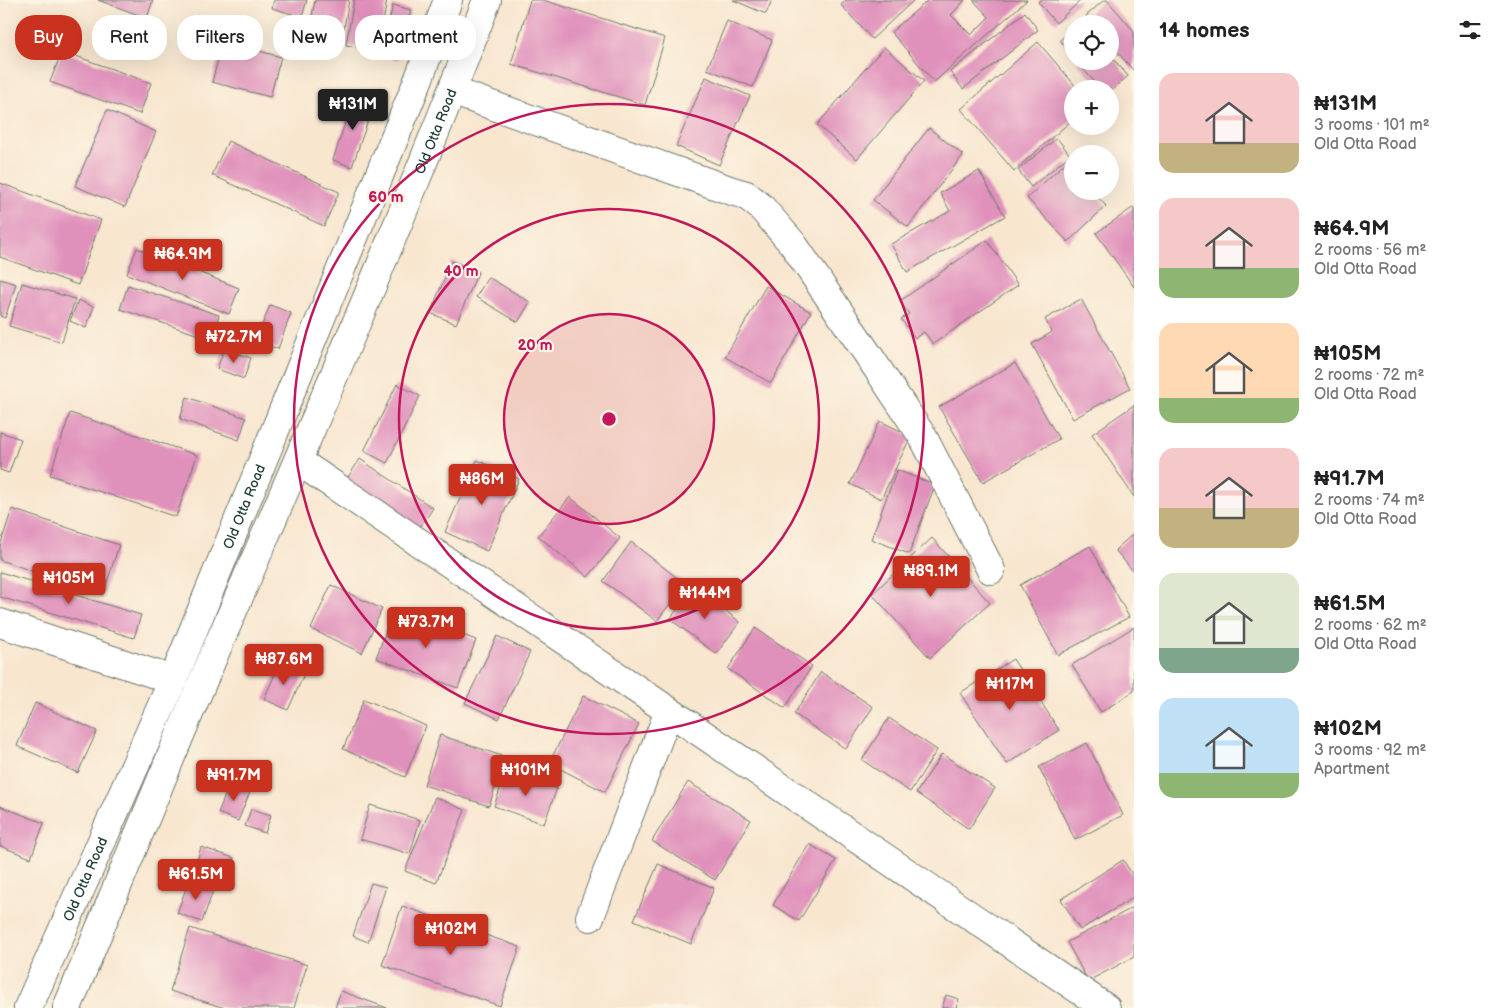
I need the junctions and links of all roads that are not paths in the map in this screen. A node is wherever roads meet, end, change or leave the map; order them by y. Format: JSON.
{"nodes":[{"id":1,"x":448,"y":0,"type":"edge"},
{"id":2,"x":487,"y":0,"type":"edge"},
{"id":3,"x":452,"y":91,"type":"junction"},
{"id":4,"x":298,"y":461,"type":"junction"},
{"id":5,"x":992,"y":570,"type":"dead end"},
{"id":6,"x":0,"y":623,"type":"edge"},
{"id":7,"x":173,"y":680,"type":"junction"},
{"id":8,"x":669,"y":710,"type":"junction"},
{"id":9,"x":590,"y":917,"type":"dead end"},
{"id":10,"x":28,"y":1008,"type":"edge"},
{"id":11,"x":67,"y":1008,"type":"edge"},
{"id":12,"x":1106,"y":1008,"type":"edge"}],
"edges":[{"from":1,"to":7,"type":"street","name":"Old Otta Road"},
{"from":2,"to":3,"type":"street","name":"Old Otta Road"},
{"from":3,"to":4,"type":"street","name":"Old Otta Road"},
{"from":3,"to":5,"type":"street"},
{"from":4,"to":8,"type":"street"},
{"from":4,"to":11,"type":"street","name":"Old Otta Road"},
{"from":6,"to":7,"type":"street"},
{"from":7,"to":10,"type":"street","name":"Old Otta Road"},
{"from":8,"to":9,"type":"street"},
{"from":8,"to":12,"type":"street"}]}
